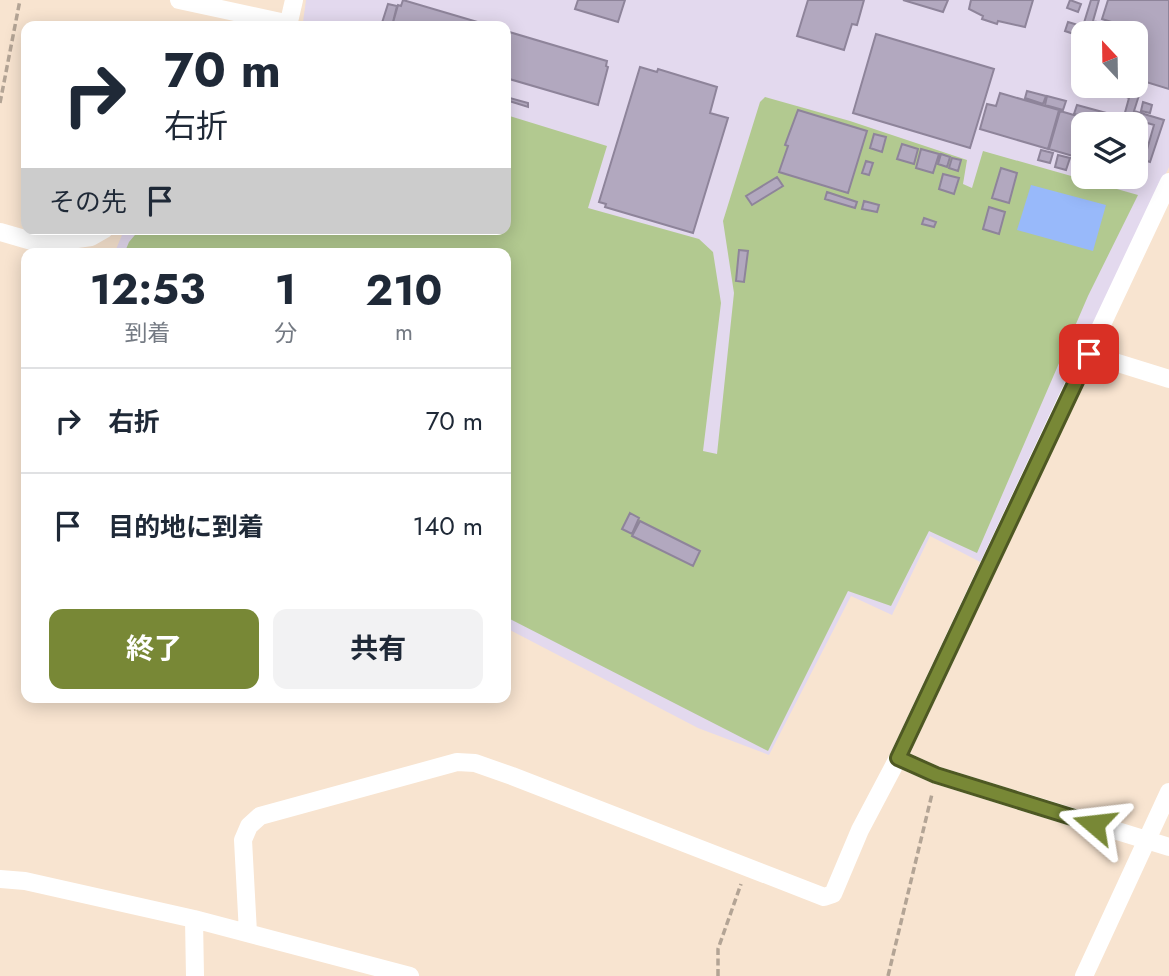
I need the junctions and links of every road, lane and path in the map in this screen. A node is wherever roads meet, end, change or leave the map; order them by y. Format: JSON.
{"nodes":[{"id":1,"x":20,"y":0,"type":"edge"},
{"id":2,"x":179,"y":0,"type":"edge"},
{"id":3,"x":295,"y":0,"type":"edge"},
{"id":4,"x":271,"y":21,"type":"edge"},
{"id":5,"x":290,"y":21,"type":"edge"},
{"id":6,"x":0,"y":103,"type":"edge"},
{"id":7,"x":1169,"y":182,"type":"edge"},
{"id":8,"x":0,"y":232,"type":"edge"},
{"id":9,"x":94,"y":235,"type":"edge"},
{"id":10,"x":1089,"y":354,"type":"junction"},
{"id":11,"x":1169,"y":379,"type":"edge"},
{"id":12,"x":898,"y":758,"type":"junction"},
{"id":13,"x":936,"y":775,"type":"junction"},
{"id":14,"x":1169,"y":792,"type":"edge"},
{"id":15,"x":1146,"y":841,"type":"junction"},
{"id":16,"x":1169,"y":848,"type":"edge"},
{"id":17,"x":747,"y":867,"type":"junction"},
{"id":18,"x":0,"y":879,"type":"edge"},
{"id":19,"x":194,"y":919,"type":"junction"},
{"id":20,"x":248,"y":933,"type":"junction"},
{"id":21,"x":402,"y":975,"type":"edge"},
{"id":22,"x":195,"y":976,"type":"edge"},
{"id":23,"x":718,"y":976,"type":"edge"},
{"id":24,"x":888,"y":976,"type":"edge"},
{"id":25,"x":1084,"y":976,"type":"edge"}],
"edges":[{"from":1,"to":6,"type":"path"},
{"from":2,"to":4,"type":"street"},
{"from":3,"to":5,"type":"street"},
{"from":7,"to":10,"type":"street"},
{"from":8,"to":9,"type":"street"},
{"from":10,"to":11,"type":"street"},
{"from":10,"to":12,"type":"street"},
{"from":12,"to":13,"type":"street"},
{"from":12,"to":17,"type":"street"},
{"from":13,"to":15,"type":"street"},
{"from":13,"to":24,"type":"path"},
{"from":14,"to":15,"type":"street"},
{"from":15,"to":16,"type":"street"},
{"from":15,"to":25,"type":"street"},
{"from":17,"to":20,"type":"street"},
{"from":17,"to":23,"type":"path"},
{"from":18,"to":19,"type":"street"},
{"from":19,"to":20,"type":"street"},
{"from":19,"to":22,"type":"street"},
{"from":20,"to":21,"type":"street"}]}
